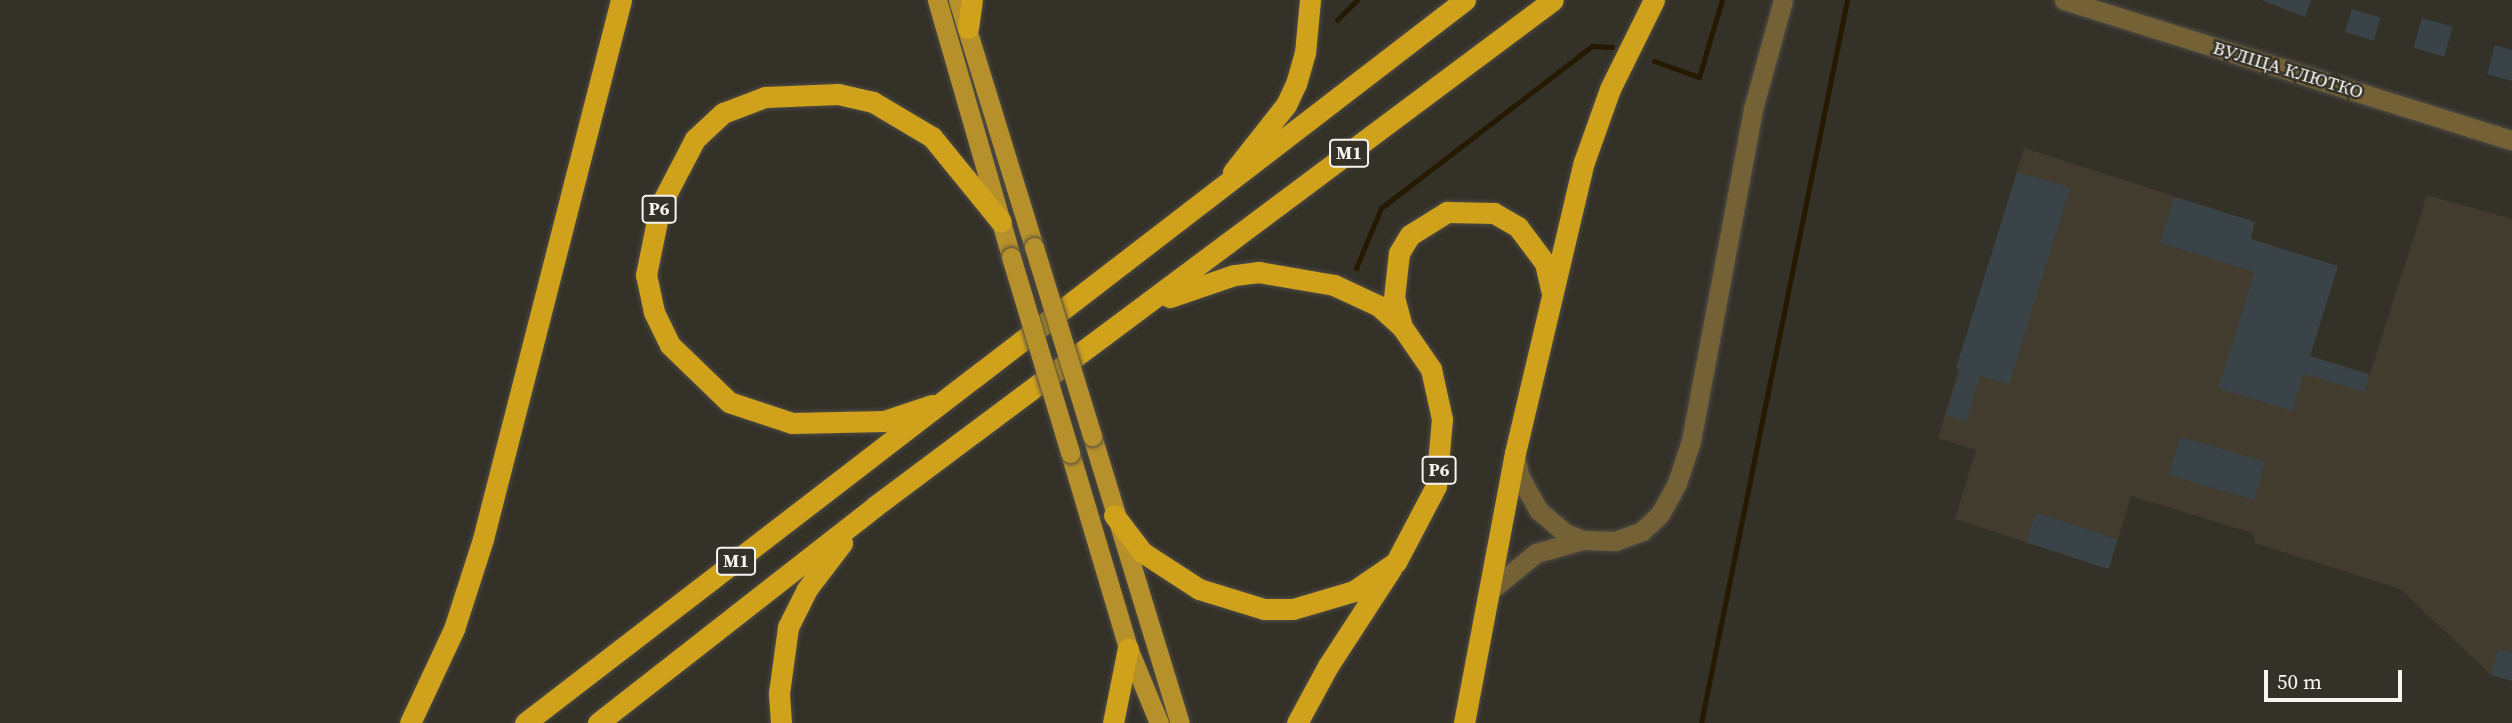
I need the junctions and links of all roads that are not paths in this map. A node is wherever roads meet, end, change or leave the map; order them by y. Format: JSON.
{"nodes":[{"id":1,"x":621,"y":0,"type":"edge"},
{"id":2,"x":937,"y":0,"type":"edge"},
{"id":3,"x":958,"y":0,"type":"edge"},
{"id":4,"x":972,"y":0,"type":"edge"},
{"id":5,"x":1310,"y":0,"type":"edge"},
{"id":6,"x":1465,"y":0,"type":"edge"},
{"id":7,"x":1553,"y":0,"type":"edge"},
{"id":8,"x":1654,"y":0,"type":"edge"},
{"id":9,"x":1783,"y":0,"type":"edge"},
{"id":10,"x":2064,"y":0,"type":"edge"},
{"id":11,"x":968,"y":28,"type":"junction"},
{"id":12,"x":2512,"y":139,"type":"edge"},
{"id":13,"x":1212,"y":199,"type":"junction"},
{"id":14,"x":1001,"y":222,"type":"junction"},
{"id":15,"x":1551,"y":292,"type":"junction"},
{"id":16,"x":1145,"y":306,"type":"junction"},
{"id":17,"x":1402,"y":327,"type":"junction"},
{"id":18,"x":947,"y":400,"type":"junction"},
{"id":19,"x":1515,"y":453,"type":"junction"},
{"id":20,"x":874,"y":507,"type":"junction"},
{"id":21,"x":1114,"y":515,"type":"junction"},
{"id":22,"x":1583,"y":540,"type":"junction"},
{"id":23,"x":1396,"y":562,"type":"junction"},
{"id":24,"x":1491,"y":590,"type":"junction"},
{"id":25,"x":1128,"y":648,"type":"junction"},
{"id":26,"x":410,"y":723,"type":"edge"},
{"id":27,"x":525,"y":723,"type":"edge"},
{"id":28,"x":598,"y":723,"type":"edge"},
{"id":29,"x":780,"y":723,"type":"edge"},
{"id":30,"x":1113,"y":723,"type":"edge"},
{"id":31,"x":1159,"y":723,"type":"edge"},
{"id":32,"x":1180,"y":723,"type":"edge"},
{"id":33,"x":1297,"y":723,"type":"edge"},
{"id":34,"x":1464,"y":723,"type":"edge"}],
"edges":[{"from":1,"to":26,"type":"highway"},
{"from":2,"to":14,"type":"main road","number":"Р6"},
{"from":3,"to":11,"type":"main road","number":"Р6"},
{"from":4,"to":11,"type":"highway","number":"Р6"},
{"from":5,"to":13,"type":"highway"},
{"from":6,"to":13,"type":"highway","number":"М1"},
{"from":7,"to":16,"type":"highway","number":"М1"},
{"from":8,"to":15,"type":"highway","number":"Р6"},
{"from":9,"to":22,"type":"street"},
{"from":10,"to":12,"type":"street","name":"ВУЛІЦА КЛЮТКО"},
{"from":11,"to":21,"type":"main road","number":"Р6","bridge":true},
{"from":13,"to":18,"type":"highway","number":"М1"},
{"from":14,"to":18,"type":"highway","number":"Р6"},
{"from":14,"to":25,"type":"main road","number":"Р6","bridge":true},
{"from":15,"to":17,"type":"highway","number":"Р6"},
{"from":15,"to":19,"type":"highway","number":"Р6"},
{"from":16,"to":17,"type":"highway","number":"Р6"},
{"from":16,"to":20,"type":"highway","number":"М1"},
{"from":17,"to":23,"type":"highway","number":"Р6"},
{"from":18,"to":27,"type":"highway","number":"М1"},
{"from":19,"to":22,"type":"street"},
{"from":19,"to":24,"type":"highway","number":"Р6"},
{"from":20,"to":28,"type":"highway","number":"М1"},
{"from":20,"to":29,"type":"highway"},
{"from":21,"to":23,"type":"highway","number":"Р6"},
{"from":21,"to":32,"type":"main road","number":"Р6"},
{"from":22,"to":24,"type":"street"},
{"from":23,"to":33,"type":"highway","number":"Р6"},
{"from":24,"to":34,"type":"highway","number":"Р6"},
{"from":25,"to":30,"type":"highway","number":"Р6"},
{"from":25,"to":31,"type":"main road","number":"Р6"}]}
